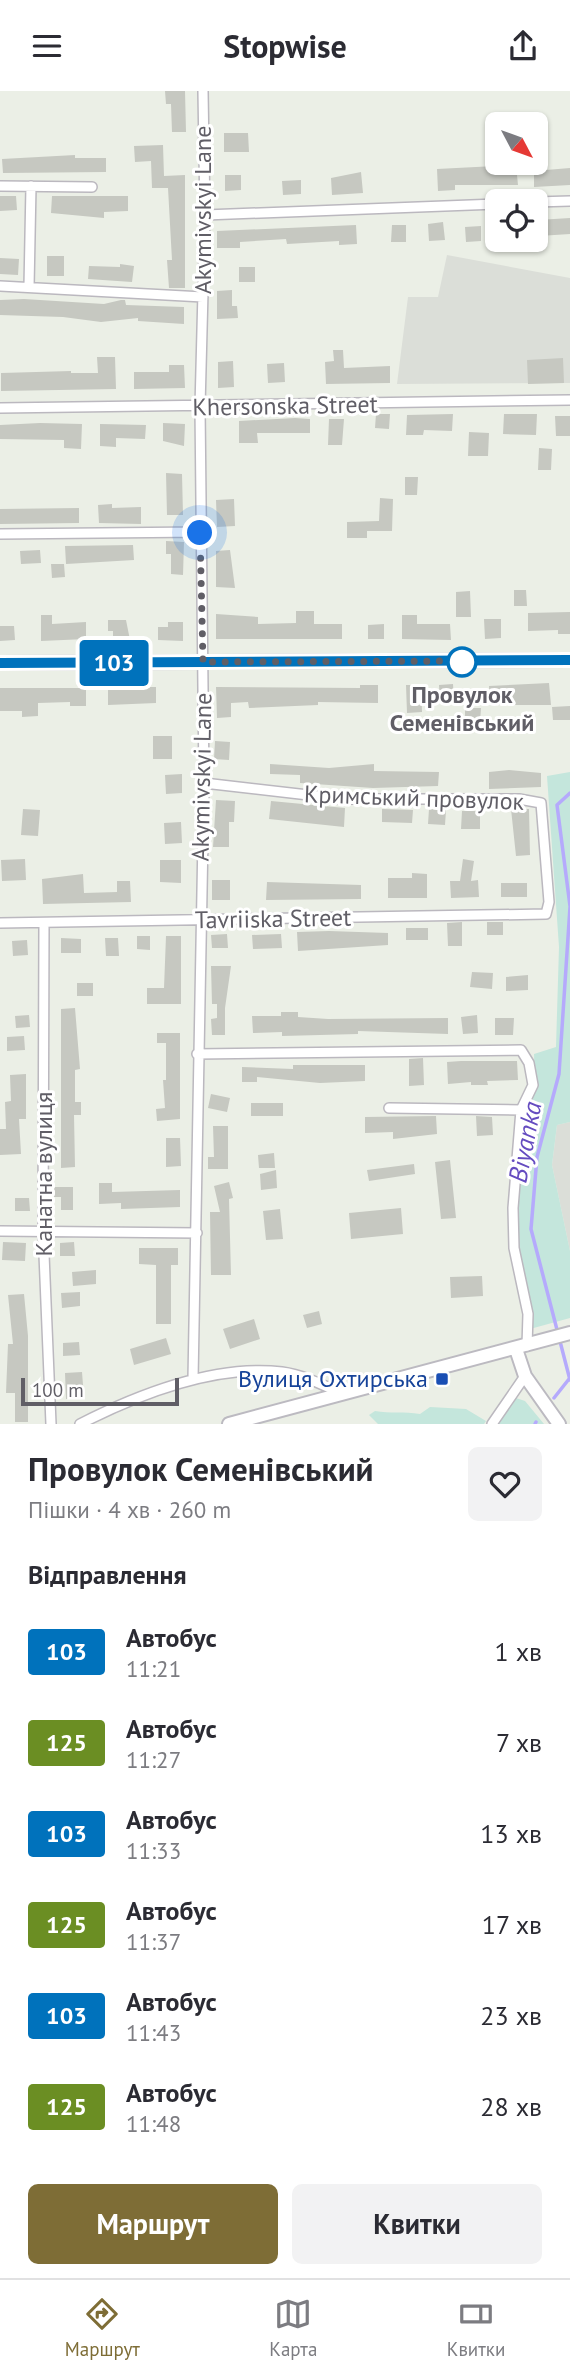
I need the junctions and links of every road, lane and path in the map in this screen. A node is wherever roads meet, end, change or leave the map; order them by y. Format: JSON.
{"nodes":[{"id":1,"x":203,"y":91,"type":"edge"},
{"id":2,"x":0,"y":186,"type":"edge"},
{"id":3,"x":31,"y":186,"type":"junction"},
{"id":4,"x":92,"y":187,"type":"dead end"},
{"id":5,"x":570,"y":201,"type":"edge"},
{"id":6,"x":548,"y":202,"type":"edge"},
{"id":7,"x":485,"y":204,"type":"edge"},
{"id":8,"x":205,"y":215,"type":"junction"},
{"id":9,"x":0,"y":286,"type":"edge"},
{"id":10,"x":29,"y":287,"type":"junction"},
{"id":11,"x":203,"y":297,"type":"junction"},
{"id":12,"x":570,"y":400,"type":"edge"},
{"id":13,"x":200,"y":407,"type":"junction"},
{"id":14,"x":0,"y":408,"type":"edge"},
{"id":15,"x":200,"y":533,"type":"junction"},
{"id":16,"x":0,"y":534,"type":"edge"},
{"id":17,"x":570,"y":660,"type":"edge"},
{"id":18,"x":203,"y":662,"type":"junction"},
{"id":19,"x":0,"y":663,"type":"edge"},
{"id":20,"x":204,"y":783,"type":"junction"},
{"id":21,"x":546,"y":914,"type":"joint"},
{"id":22,"x":200,"y":920,"type":"junction"},
{"id":23,"x":0,"y":923,"type":"edge"},
{"id":24,"x":44,"y":923,"type":"junction"},
{"id":25,"x":197,"y":1054,"type":"junction"},
{"id":26,"x":389,"y":1108,"type":"dead end"},
{"id":27,"x":521,"y":1110,"type":"junction"},
{"id":28,"x":43,"y":1230,"type":"junction"},
{"id":29,"x":0,"y":1231,"type":"edge"},
{"id":30,"x":197,"y":1233,"type":"junction"},
{"id":31,"x":570,"y":1333,"type":"edge"},
{"id":32,"x":528,"y":1346,"type":"junction"},
{"id":33,"x":525,"y":1375,"type":"junction"},
{"id":34,"x":193,"y":1380,"type":"junction"},
{"id":35,"x":345,"y":1394,"type":"junction"},
{"id":36,"x":51,"y":1424,"type":"edge"},
{"id":37,"x":80,"y":1424,"type":"edge"},
{"id":38,"x":229,"y":1424,"type":"edge"},
{"id":39,"x":492,"y":1424,"type":"edge"},
{"id":40,"x":559,"y":1424,"type":"edge"}],
"edges":[{"from":1,"to":8,"type":"street","name":"Akymivskyi Lane"},
{"from":2,"to":3,"type":"street"},
{"from":3,"to":4,"type":"street"},
{"from":3,"to":10,"type":"street"},
{"from":5,"to":6,"type":"street"},
{"from":7,"to":8,"type":"street"},
{"from":8,"to":11,"type":"street","name":"Akymivskyi Lane"},
{"from":9,"to":10,"type":"street"},
{"from":10,"to":11,"type":"street"},
{"from":11,"to":13,"type":"street","name":"Akymivskyi Lane"},
{"from":12,"to":13,"type":"street","name":"Khersonska Street"},
{"from":13,"to":14,"type":"street","name":"Khersonska Street"},
{"from":13,"to":15,"type":"street","name":"Akymivskyi Lane"},
{"from":15,"to":16,"type":"street"},
{"from":15,"to":18,"type":"street","name":"Akymivskyi Lane"},
{"from":17,"to":18,"type":"street"},
{"from":18,"to":19,"type":"street"},
{"from":18,"to":20,"type":"street","name":"Akymivskyi Lane"},
{"from":20,"to":21,"type":"street","name":"Кримський провулок"},
{"from":20,"to":22,"type":"street","name":"Akymivskyi Lane"},
{"from":21,"to":22,"type":"street","name":"Tavriiska Street"},
{"from":22,"to":24,"type":"street","name":"Tavriiska Street"},
{"from":22,"to":25,"type":"street","name":"Akymivskyi Lane"},
{"from":23,"to":24,"type":"street","name":"Tavriiska Street"},
{"from":24,"to":28,"type":"street","name":"Канатна вулиця"},
{"from":25,"to":27,"type":"street"},
{"from":25,"to":30,"type":"street","name":"Akymivskyi Lane"},
{"from":26,"to":27,"type":"street"},
{"from":27,"to":32,"type":"street"},
{"from":28,"to":29,"type":"street"},
{"from":28,"to":30,"type":"street"},
{"from":28,"to":36,"type":"street","name":"Канатна вулиця"},
{"from":30,"to":34,"type":"street","name":"Akymivskyi Lane"},
{"from":31,"to":32,"type":"street"},
{"from":32,"to":33,"type":"street"},
{"from":32,"to":35,"type":"street"},
{"from":33,"to":39,"type":"street"},
{"from":33,"to":40,"type":"street"},
{"from":34,"to":35,"type":"street"},
{"from":34,"to":37,"type":"street"},
{"from":35,"to":38,"type":"street"}]}
